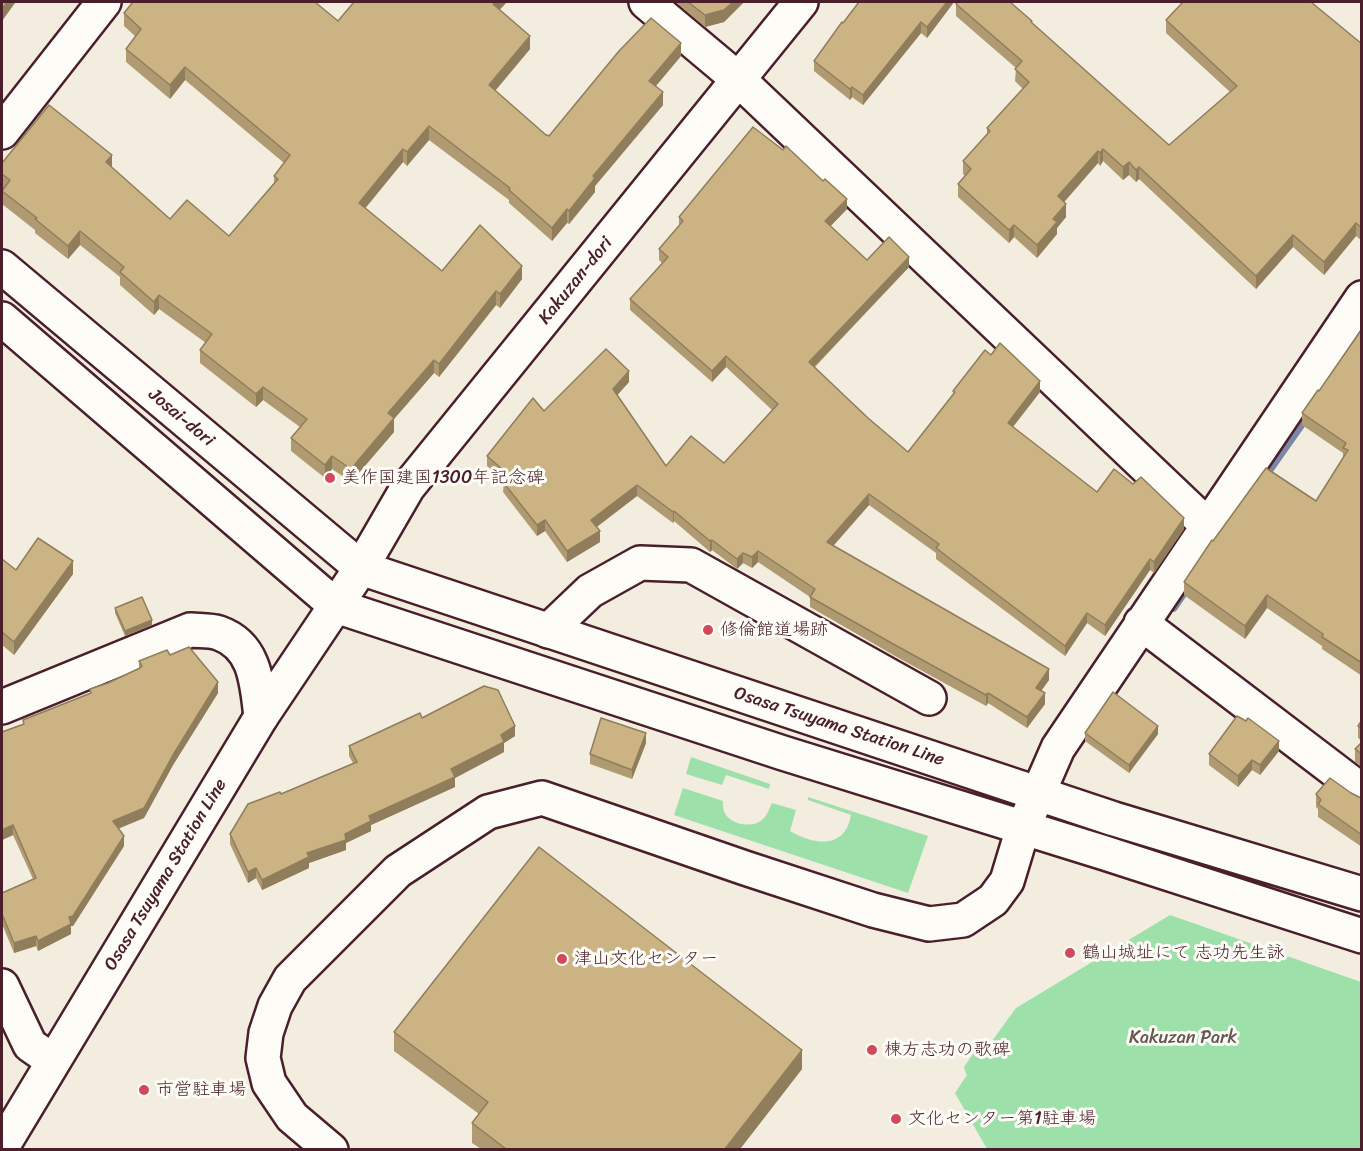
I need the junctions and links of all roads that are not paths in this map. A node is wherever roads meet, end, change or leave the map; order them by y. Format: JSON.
{"nodes":[{"id":1,"x":104,"y":2,"type":"edge"},
{"id":2,"x":646,"y":2,"type":"edge"},
{"id":3,"x":801,"y":2,"type":"edge"},
{"id":4,"x":739,"y":80,"type":"junction"},
{"id":5,"x":2,"y":132,"type":"edge"},
{"id":6,"x":2,"y":267,"type":"edge"},
{"id":7,"x":1362,"y":298,"type":"edge"},
{"id":8,"x":2,"y":319,"type":"edge"},
{"id":9,"x":1207,"y":525,"type":"junction"},
{"id":10,"x":361,"y":568,"type":"junction"},
{"id":11,"x":336,"y":606,"type":"junction"},
{"id":12,"x":1141,"y":623,"type":"junction"},
{"id":13,"x":548,"y":631,"type":"junction"},
{"id":14,"x":929,"y":698,"type":"dead end"},
{"id":15,"x":2,"y":707,"type":"edge"},
{"id":16,"x":261,"y":717,"type":"junction"},
{"id":17,"x":1362,"y":791,"type":"edge"},
{"id":18,"x":1037,"y":794,"type":"junction"},
{"id":19,"x":1023,"y":828,"type":"junction"},
{"id":20,"x":1362,"y":894,"type":"edge"},
{"id":21,"x":1362,"y":936,"type":"edge"},
{"id":22,"x":6,"y":1007,"type":"edge"},
{"id":23,"x":53,"y":1061,"type":"junction"},
{"id":24,"x":2,"y":1147,"type":"edge"},
{"id":25,"x":331,"y":1149,"type":"edge"}],
"edges":[{"from":1,"to":5,"type":"street"},
{"from":2,"to":4,"type":"street"},
{"from":3,"to":4,"type":"street","name":"Kakuzan-dori"},
{"from":4,"to":9,"type":"street"},
{"from":4,"to":10,"type":"street","name":"Kakuzan-dori"},
{"from":6,"to":10,"type":"street","name":"Josai-dori"},
{"from":7,"to":9,"type":"street"},
{"from":8,"to":11,"type":"street"},
{"from":9,"to":12,"type":"street"},
{"from":10,"to":11,"type":"street","name":"Osasa Tsuyama Station Line"},
{"from":10,"to":13,"type":"street","name":"Osasa Tsuyama Station Line"},
{"from":11,"to":16,"type":"street","name":"Osasa Tsuyama Station Line"},
{"from":11,"to":19,"type":"street"},
{"from":12,"to":17,"type":"street"},
{"from":12,"to":18,"type":"street"},
{"from":13,"to":14,"type":"street"},
{"from":13,"to":18,"type":"street","name":"Osasa Tsuyama Station Line"},
{"from":15,"to":16,"type":"street"},
{"from":16,"to":23,"type":"street","name":"Osasa Tsuyama Station Line"},
{"from":18,"to":19,"type":"street"},
{"from":18,"to":20,"type":"street","name":"Osasa Tsuyama Station Line"},
{"from":19,"to":21,"type":"street"},
{"from":19,"to":25,"type":"street"},
{"from":22,"to":23,"type":"street"},
{"from":23,"to":24,"type":"street","name":"Osasa Tsuyama Station Line"}]}
